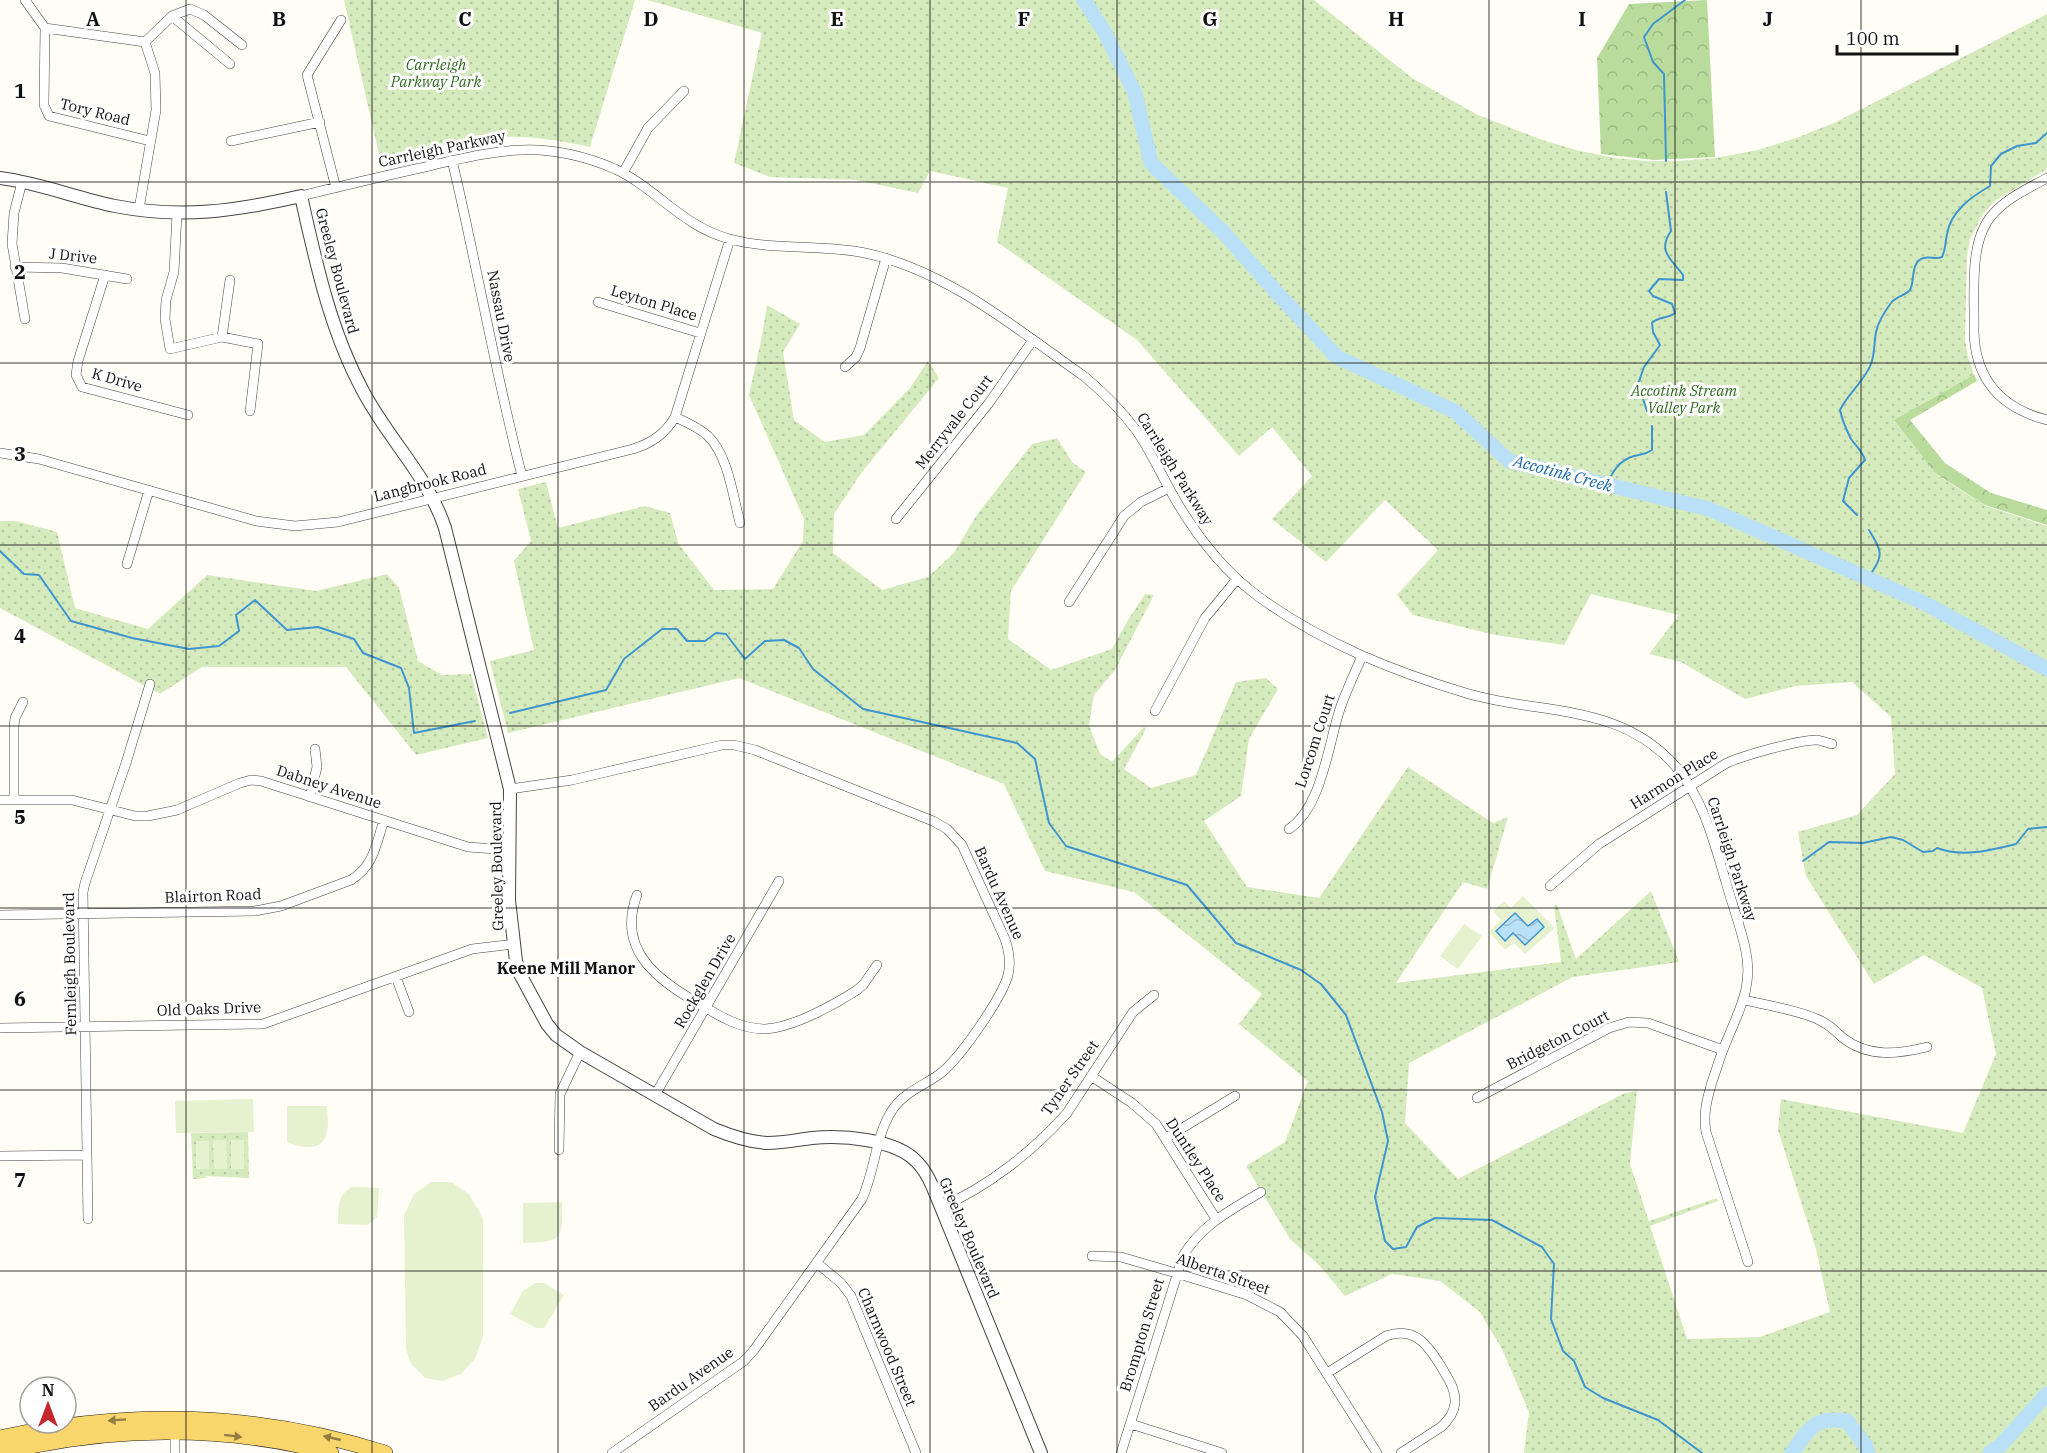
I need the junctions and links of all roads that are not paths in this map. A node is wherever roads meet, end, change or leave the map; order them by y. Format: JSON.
{"nodes":[{"id":1,"x":25,"y":0,"type":"edge"},
{"id":2,"x":172,"y":16,"type":"junction"},
{"id":3,"x":341,"y":20,"type":"dead end"},
{"id":4,"x":45,"y":28,"type":"junction"},
{"id":5,"x":145,"y":42,"type":"junction"},
{"id":6,"x":242,"y":45,"type":"dead end"},
{"id":7,"x":230,"y":64,"type":"dead end"},
{"id":8,"x":684,"y":92,"type":"dead end"},
{"id":9,"x":320,"y":122,"type":"junction"},
{"id":10,"x":150,"y":141,"type":"junction"},
{"id":11,"x":231,"y":141,"type":"dead end"},
{"id":12,"x":452,"y":160,"type":"junction"},
{"id":13,"x":623,"y":173,"type":"junction"},
{"id":14,"x":0,"y":178,"type":"edge"},
{"id":15,"x":2047,"y":178,"type":"edge"},
{"id":16,"x":22,"y":182,"type":"junction"},
{"id":17,"x":336,"y":188,"type":"junction"},
{"id":18,"x":301,"y":196,"type":"junction"},
{"id":19,"x":139,"y":209,"type":"junction"},
{"id":20,"x":177,"y":213,"type":"junction"},
{"id":21,"x":729,"y":239,"type":"junction"},
{"id":22,"x":886,"y":258,"type":"junction"},
{"id":23,"x":15,"y":267,"type":"junction"},
{"id":24,"x":105,"y":275,"type":"junction"},
{"id":25,"x":127,"y":279,"type":"dead end"},
{"id":26,"x":230,"y":280,"type":"dead end"},
{"id":27,"x":598,"y":302,"type":"dead end"},
{"id":28,"x":25,"y":319,"type":"dead end"},
{"id":29,"x":700,"y":333,"type":"junction"},
{"id":30,"x":222,"y":338,"type":"junction"},
{"id":31,"x":1033,"y":340,"type":"junction"},
{"id":32,"x":845,"y":367,"type":"dead end"},
{"id":33,"x":250,"y":411,"type":"dead end"},
{"id":34,"x":188,"y":415,"type":"dead end"},
{"id":35,"x":675,"y":417,"type":"junction"},
{"id":36,"x":2047,"y":420,"type":"edge"},
{"id":37,"x":0,"y":453,"type":"edge"},
{"id":38,"x":522,"y":476,"type":"junction"},
{"id":39,"x":1169,"y":488,"type":"junction"},
{"id":40,"x":149,"y":490,"type":"junction"},
{"id":41,"x":434,"y":498,"type":"junction"},
{"id":42,"x":896,"y":519,"type":"dead end"},
{"id":43,"x":740,"y":523,"type":"dead end"},
{"id":44,"x":127,"y":564,"type":"dead end"},
{"id":45,"x":1237,"y":579,"type":"junction"},
{"id":46,"x":1069,"y":602,"type":"dead end"},
{"id":47,"x":1362,"y":656,"type":"junction"},
{"id":48,"x":150,"y":684,"type":"dead end"},
{"id":49,"x":23,"y":702,"type":"dead end"},
{"id":50,"x":1155,"y":711,"type":"dead end"},
{"id":51,"x":1832,"y":744,"type":"dead end"},
{"id":52,"x":315,"y":749,"type":"dead end"},
{"id":53,"x":1690,"y":786,"type":"junction"},
{"id":54,"x":510,"y":789,"type":"junction"},
{"id":55,"x":310,"y":797,"type":"junction"},
{"id":56,"x":14,"y":800,"type":"junction"},
{"id":57,"x":0,"y":801,"type":"edge"},
{"id":58,"x":111,"y":810,"type":"junction"},
{"id":59,"x":384,"y":820,"type":"junction"},
{"id":60,"x":1289,"y":829,"type":"dead end"},
{"id":61,"x":509,"y":850,"type":"junction"},
{"id":62,"x":779,"y":881,"type":"dead end"},
{"id":63,"x":1550,"y":886,"type":"dead end"},
{"id":64,"x":637,"y":895,"type":"dead end"},
{"id":65,"x":84,"y":913,"type":"junction"},
{"id":66,"x":0,"y":915,"type":"edge"},
{"id":67,"x":514,"y":944,"type":"junction"},
{"id":68,"x":877,"y":965,"type":"dead end"},
{"id":69,"x":396,"y":977,"type":"junction"},
{"id":70,"x":1154,"y":995,"type":"dead end"},
{"id":71,"x":1745,"y":1000,"type":"junction"},
{"id":72,"x":706,"y":1008,"type":"junction"},
{"id":73,"x":409,"y":1012,"type":"dead end"},
{"id":74,"x":86,"y":1027,"type":"junction"},
{"id":75,"x":0,"y":1028,"type":"edge"},
{"id":76,"x":1928,"y":1047,"type":"dead end"},
{"id":77,"x":1723,"y":1050,"type":"junction"},
{"id":78,"x":580,"y":1052,"type":"junction"},
{"id":79,"x":1091,"y":1076,"type":"junction"},
{"id":80,"x":655,"y":1095,"type":"junction"},
{"id":81,"x":1235,"y":1096,"type":"dead end"},
{"id":82,"x":1477,"y":1098,"type":"dead end"},
{"id":83,"x":1166,"y":1138,"type":"junction"},
{"id":84,"x":879,"y":1144,"type":"junction"},
{"id":85,"x":559,"y":1150,"type":"dead end"},
{"id":86,"x":87,"y":1155,"type":"junction"},
{"id":87,"x":0,"y":1156,"type":"edge"},
{"id":88,"x":1261,"y":1192,"type":"dead end"},
{"id":89,"x":941,"y":1207,"type":"junction"},
{"id":90,"x":88,"y":1219,"type":"dead end"},
{"id":91,"x":1216,"y":1219,"type":"junction"},
{"id":92,"x":1092,"y":1256,"type":"dead end"},
{"id":93,"x":1748,"y":1262,"type":"dead end"},
{"id":94,"x":816,"y":1263,"type":"junction"},
{"id":95,"x":1176,"y":1273,"type":"junction"},
{"id":96,"x":1327,"y":1373,"type":"junction"},
{"id":97,"x":1131,"y":1424,"type":"junction"},
{"id":98,"x":175,"y":1425,"type":"junction"},
{"id":99,"x":0,"y":1438,"type":"edge"},
{"id":100,"x":0,"y":1453,"type":"edge"},
{"id":101,"x":175,"y":1453,"type":"edge"},
{"id":102,"x":331,"y":1453,"type":"edge"},
{"id":103,"x":385,"y":1453,"type":"edge"},
{"id":104,"x":612,"y":1453,"type":"edge"},
{"id":105,"x":916,"y":1453,"type":"edge"},
{"id":106,"x":1041,"y":1453,"type":"edge"},
{"id":107,"x":1121,"y":1453,"type":"edge"},
{"id":108,"x":1222,"y":1453,"type":"edge"},
{"id":109,"x":1377,"y":1453,"type":"edge"},
{"id":110,"x":1401,"y":1453,"type":"edge"}],
"edges":[{"from":1,"to":4,"type":"street"},
{"from":2,"to":5,"type":"street"},
{"from":2,"to":6,"type":"street"},
{"from":2,"to":7,"type":"street"},
{"from":3,"to":9,"type":"street"},
{"from":4,"to":5,"type":"street"},
{"from":4,"to":10,"type":"street","name":"Tory Road"},
{"from":5,"to":10,"type":"street"},
{"from":8,"to":13,"type":"street"},
{"from":9,"to":11,"type":"street"},
{"from":9,"to":17,"type":"street"},
{"from":10,"to":19,"type":"street"},
{"from":12,"to":13,"type":"street","name":"Carrleigh Parkway"},
{"from":12,"to":17,"type":"street","name":"Carrleigh Parkway"},
{"from":12,"to":38,"type":"street","name":"Nassau Drive"},
{"from":13,"to":21,"type":"street","name":"Carrleigh Parkway"},
{"from":14,"to":16,"type":"street","name":"Carrleigh Parkway"},
{"from":15,"to":36,"type":"street"},
{"from":16,"to":19,"type":"street","name":"Carrleigh Parkway"},
{"from":16,"to":23,"type":"street"},
{"from":17,"to":18,"type":"street","name":"Carrleigh Parkway"},
{"from":18,"to":20,"type":"street","name":"Carrleigh Parkway"},
{"from":18,"to":41,"type":"street","name":"Greeley Boulevard"},
{"from":19,"to":20,"type":"street","name":"Carrleigh Parkway"},
{"from":20,"to":30,"type":"street"},
{"from":21,"to":22,"type":"street","name":"Carrleigh Parkway"},
{"from":21,"to":29,"type":"street","name":"Langbrook Road"},
{"from":22,"to":31,"type":"street","name":"Carrleigh Parkway"},
{"from":22,"to":32,"type":"street"},
{"from":23,"to":24,"type":"street","name":"J Drive"},
{"from":23,"to":28,"type":"street"},
{"from":24,"to":25,"type":"street","name":"J Drive"},
{"from":24,"to":34,"type":"street","name":"K Drive"},
{"from":26,"to":30,"type":"street"},
{"from":27,"to":29,"type":"street","name":"Leyton Place"},
{"from":29,"to":35,"type":"street","name":"Langbrook Road"},
{"from":30,"to":33,"type":"street"},
{"from":31,"to":39,"type":"street","name":"Carrleigh Parkway"},
{"from":31,"to":42,"type":"street","name":"Merryvale Court"},
{"from":35,"to":38,"type":"street","name":"Langbrook Road"},
{"from":35,"to":43,"type":"street"},
{"from":37,"to":40,"type":"street","name":"Langbrook Road"},
{"from":38,"to":41,"type":"street","name":"Langbrook Road"},
{"from":39,"to":45,"type":"street","name":"Carrleigh Parkway"},
{"from":39,"to":46,"type":"street"},
{"from":40,"to":41,"type":"street","name":"Langbrook Road"},
{"from":40,"to":44,"type":"street"},
{"from":41,"to":54,"type":"street","name":"Greeley Boulevard"},
{"from":45,"to":47,"type":"street","name":"Carrleigh Parkway"},
{"from":45,"to":50,"type":"street"},
{"from":47,"to":53,"type":"street","name":"Carrleigh Parkway"},
{"from":47,"to":60,"type":"street","name":"Lorcom Court"},
{"from":48,"to":58,"type":"street","name":"Fernleigh Boulevard"},
{"from":49,"to":56,"type":"street"},
{"from":51,"to":53,"type":"street","name":"Harmon Place"},
{"from":52,"to":55,"type":"street"},
{"from":53,"to":63,"type":"street","name":"Harmon Place"},
{"from":53,"to":71,"type":"street","name":"Carrleigh Parkway"},
{"from":54,"to":61,"type":"street","name":"Greeley Boulevard"},
{"from":54,"to":84,"type":"street","name":"Bardu Avenue"},
{"from":55,"to":58,"type":"street","name":"Dabney Avenue"},
{"from":55,"to":59,"type":"street","name":"Dabney Avenue"},
{"from":56,"to":57,"type":"street","name":"Dabney Avenue"},
{"from":56,"to":58,"type":"street","name":"Dabney Avenue"},
{"from":58,"to":65,"type":"street","name":"Fernleigh Boulevard"},
{"from":59,"to":61,"type":"street","name":"Dabney Avenue"},
{"from":59,"to":65,"type":"street","name":"Blairton Road"},
{"from":61,"to":67,"type":"street","name":"Greeley Boulevard"},
{"from":62,"to":72,"type":"street","name":"Rockglen Drive"},
{"from":64,"to":72,"type":"street"},
{"from":65,"to":66,"type":"street","name":"Blairton Road"},
{"from":65,"to":74,"type":"street","name":"Fernleigh Boulevard"},
{"from":67,"to":69,"type":"street","name":"Old Oaks Drive"},
{"from":67,"to":78,"type":"street","name":"Greeley Boulevard"},
{"from":68,"to":72,"type":"street"},
{"from":69,"to":73,"type":"street"},
{"from":69,"to":74,"type":"street","name":"Old Oaks Drive"},
{"from":70,"to":79,"type":"street","name":"Tyner Street"},
{"from":71,"to":76,"type":"street"},
{"from":71,"to":77,"type":"street","name":"Carrleigh Parkway"},
{"from":72,"to":80,"type":"street","name":"Rockglen Drive"},
{"from":74,"to":75,"type":"street","name":"Old Oaks Drive"},
{"from":74,"to":86,"type":"street","name":"Fernleigh Boulevard"},
{"from":77,"to":82,"type":"street","name":"Bridgeton Court"},
{"from":77,"to":93,"type":"street","name":"Carrleigh Parkway"},
{"from":78,"to":80,"type":"street","name":"Greeley Boulevard"},
{"from":78,"to":85,"type":"street"},
{"from":79,"to":83,"type":"street","name":"Duntley Place"},
{"from":79,"to":89,"type":"street","name":"Tyner Street"},
{"from":80,"to":84,"type":"street","name":"Greeley Boulevard"},
{"from":81,"to":83,"type":"street"},
{"from":83,"to":91,"type":"street","name":"Duntley Place"},
{"from":84,"to":89,"type":"street","name":"Greeley Boulevard"},
{"from":84,"to":94,"type":"street","name":"Bardu Avenue"},
{"from":86,"to":87,"type":"street"},
{"from":86,"to":90,"type":"street","name":"Fernleigh Boulevard"},
{"from":88,"to":91,"type":"street","name":"Brompton Street"},
{"from":89,"to":106,"type":"street","name":"Greeley Boulevard"},
{"from":91,"to":95,"type":"street","name":"Brompton Street"},
{"from":92,"to":95,"type":"street","name":"Alberta Street"},
{"from":94,"to":104,"type":"street","name":"Bardu Avenue"},
{"from":94,"to":105,"type":"street","name":"Charnwood Street"},
{"from":95,"to":96,"type":"street","name":"Alberta Street"},
{"from":95,"to":97,"type":"street","name":"Brompton Street"},
{"from":96,"to":109,"type":"street","name":"Alberta Street"},
{"from":96,"to":110,"type":"street"},
{"from":97,"to":107,"type":"street","name":"Brompton Street"},
{"from":97,"to":108,"type":"street"},
{"from":98,"to":99,"type":"main road","one_way":true},
{"from":98,"to":100,"type":"main road"},
{"from":98,"to":101,"type":"street"},
{"from":98,"to":102,"type":"main road","one_way":true},
{"from":103,"to":98,"type":"main road","one_way":true}]}
